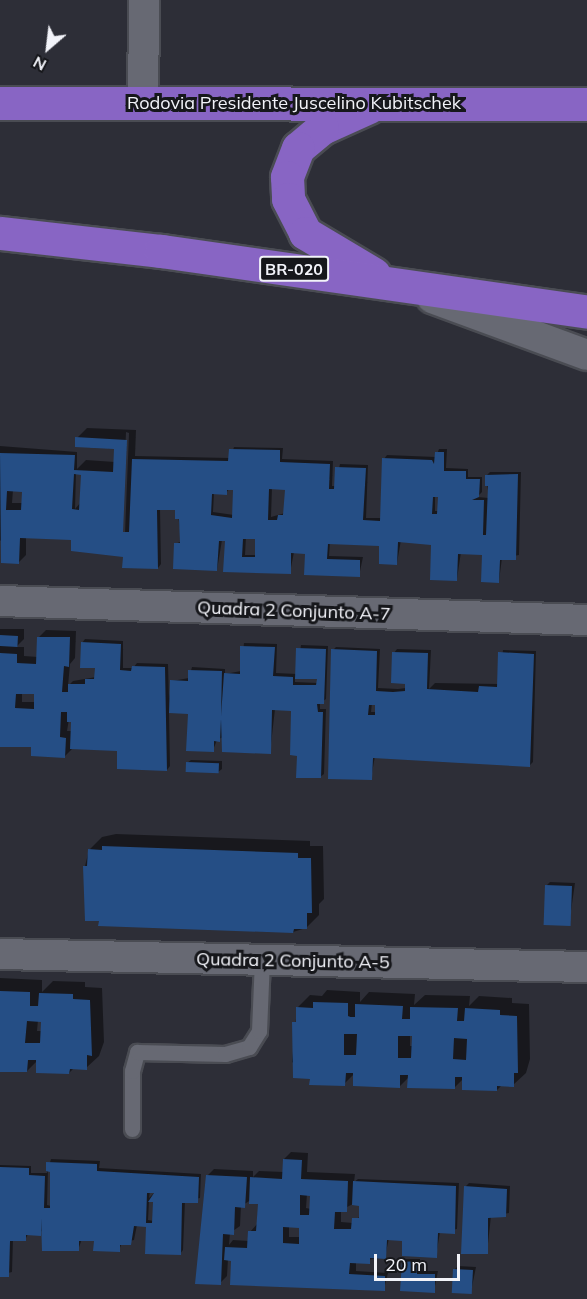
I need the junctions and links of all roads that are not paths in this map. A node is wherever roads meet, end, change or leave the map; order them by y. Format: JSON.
{"nodes":[{"id":1,"x":144,"y":0,"type":"edge"},
{"id":2,"x":381,"y":102,"type":"junction"},
{"id":3,"x":0,"y":103,"type":"edge"},
{"id":4,"x":143,"y":104,"type":"junction"},
{"id":5,"x":587,"y":104,"type":"edge"},
{"id":6,"x":0,"y":233,"type":"edge"},
{"id":7,"x":387,"y":281,"type":"junction"},
{"id":8,"x":587,"y":312,"type":"edge"},
{"id":9,"x":587,"y":355,"type":"edge"},
{"id":10,"x":0,"y":602,"type":"edge"},
{"id":11,"x":587,"y":620,"type":"edge"},
{"id":12,"x":0,"y":954,"type":"edge"},
{"id":13,"x":262,"y":960,"type":"junction"},
{"id":14,"x":587,"y":967,"type":"edge"},
{"id":15,"x":132,"y":1130,"type":"dead end"}],
"edges":[{"from":1,"to":4,"type":"street"},
{"from":2,"to":4,"type":"highway","name":"Rodovia Presidente Juscelino Kubitschek"},
{"from":2,"to":5,"type":"highway","name":"Rodovia Presidente Juscelino Kubitschek"},
{"from":2,"to":7,"type":"highway"},
{"from":3,"to":4,"type":"highway","name":"Rodovia Presidente Juscelino Kubitschek"},
{"from":6,"to":7,"type":"highway","number":"BR-020"},
{"from":7,"to":8,"type":"highway","number":"BR-020"},
{"from":7,"to":9,"type":"street"},
{"from":10,"to":11,"type":"street","name":"Quadra 2 Conjunto A-7"},
{"from":12,"to":13,"type":"street","name":"Quadra 2 Conjunto A-5"},
{"from":13,"to":14,"type":"street","name":"Quadra 2 Conjunto A-5"},
{"from":13,"to":15,"type":"lane"}]}
